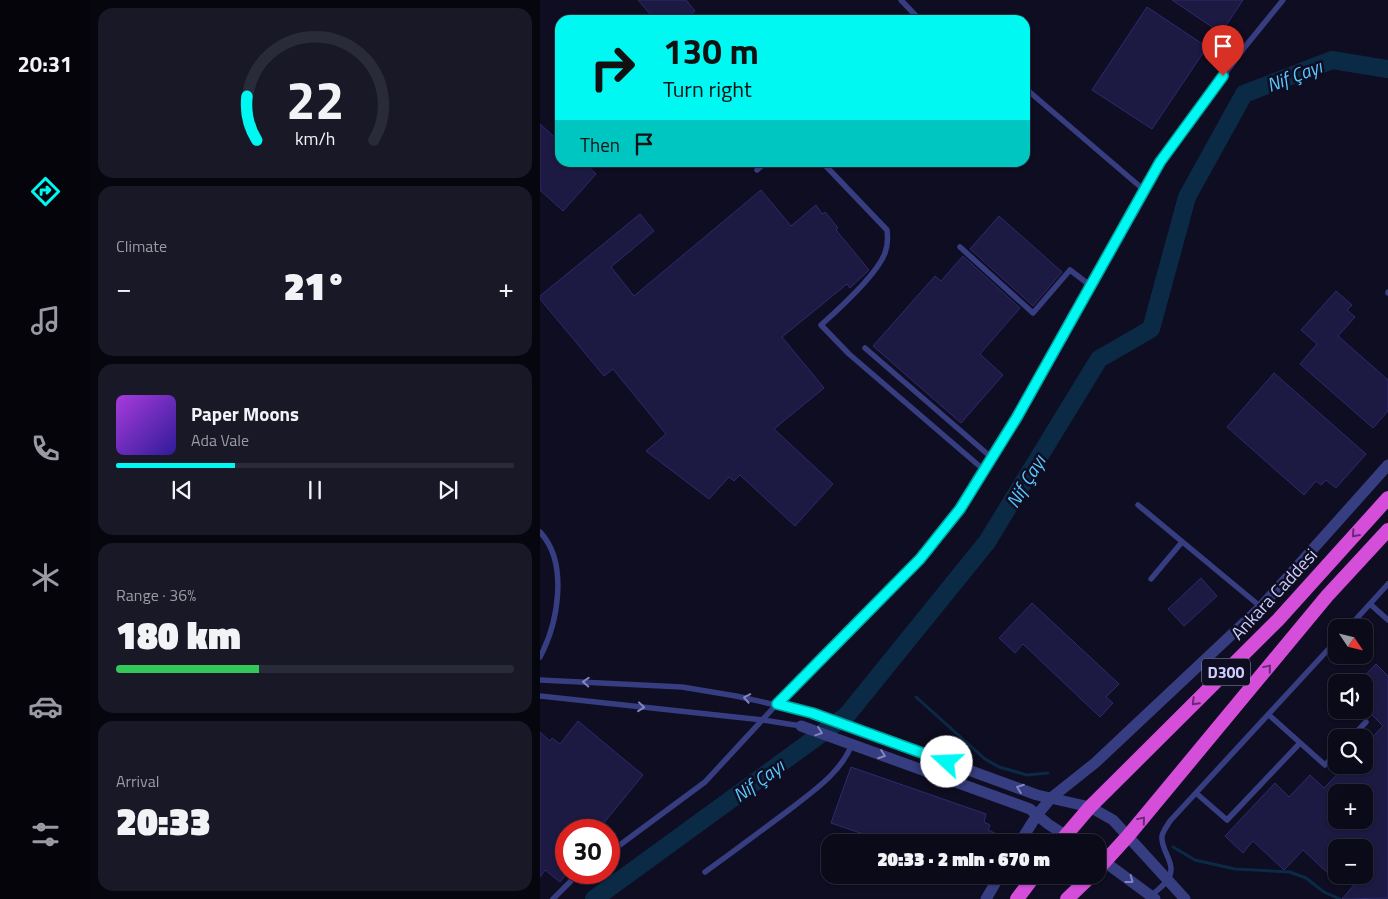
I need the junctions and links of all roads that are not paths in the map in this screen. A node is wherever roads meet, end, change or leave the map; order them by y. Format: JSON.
{"nodes":[{"id":1,"x":901,"y":0,"type":"edge"},
{"id":2,"x":1283,"y":0,"type":"edge"},
{"id":3,"x":915,"y":15,"type":"edge"},
{"id":4,"x":1030,"y":92,"type":"edge"},
{"id":5,"x":760,"y":167,"type":"edge"},
{"id":6,"x":827,"y":167,"type":"edge"},
{"id":7,"x":757,"y":170,"type":"dead end"},
{"id":8,"x":1144,"y":190,"type":"junction"},
{"id":9,"x":960,"y":247,"type":"dead end"},
{"id":10,"x":1091,"y":286,"type":"junction"},
{"id":11,"x":865,"y":348,"type":"dead end"},
{"id":12,"x":992,"y":458,"type":"junction"},
{"id":13,"x":1388,"y":465,"type":"edge"},
{"id":14,"x":984,"y":470,"type":"junction"},
{"id":15,"x":1388,"y":498,"type":"edge"},
{"id":16,"x":1138,"y":505,"type":"dead end"},
{"id":17,"x":1388,"y":530,"type":"edge"},
{"id":18,"x":540,"y":532,"type":"edge"},
{"id":19,"x":1182,"y":542,"type":"junction"},
{"id":20,"x":1151,"y":579,"type":"dead end"},
{"id":21,"x":1388,"y":584,"type":"edge"},
{"id":22,"x":1370,"y":604,"type":"junction"},
{"id":23,"x":1260,"y":607,"type":"junction"},
{"id":24,"x":1356,"y":619,"type":"edge"},
{"id":25,"x":1388,"y":620,"type":"edge"},
{"id":26,"x":1328,"y":650,"type":"edge"},
{"id":27,"x":540,"y":657,"type":"edge"},
{"id":28,"x":540,"y":680,"type":"edge"},
{"id":29,"x":540,"y":696,"type":"edge"},
{"id":30,"x":777,"y":704,"type":"junction"},
{"id":31,"x":812,"y":713,"type":"joint"},
{"id":32,"x":1269,"y":715,"type":"junction"},
{"id":33,"x":763,"y":720,"type":"junction"},
{"id":34,"x":1366,"y":722,"type":"dead end"},
{"id":35,"x":801,"y":726,"type":"joint"},
{"id":36,"x":852,"y":728,"type":"junction"},
{"id":37,"x":1359,"y":729,"type":"edge"},
{"id":38,"x":1300,"y":743,"type":"junction"},
{"id":39,"x":852,"y":744,"type":"junction"},
{"id":40,"x":1328,"y":762,"type":"edge"},
{"id":41,"x":1196,"y":793,"type":"junction"},
{"id":42,"x":1051,"y":798,"type":"junction"},
{"id":43,"x":1090,"y":807,"type":"junction"},
{"id":44,"x":1037,"y":815,"type":"junction"},
{"id":45,"x":1025,"y":834,"type":"edge"},
{"id":46,"x":1059,"y":834,"type":"edge"},
{"id":47,"x":1070,"y":834,"type":"edge"},
{"id":48,"x":1128,"y":836,"type":"junction"},
{"id":49,"x":620,"y":846,"type":"edge"},
{"id":50,"x":1106,"y":857,"type":"edge"},
{"id":51,"x":1106,"y":867,"type":"edge"},
{"id":52,"x":705,"y":872,"type":"dead end"},
{"id":53,"x":1167,"y":881,"type":"junction"},
{"id":54,"x":568,"y":884,"type":"edge"},
{"id":55,"x":995,"y":884,"type":"edge"},
{"id":56,"x":1028,"y":884,"type":"edge"},
{"id":57,"x":1083,"y":884,"type":"edge"},
{"id":58,"x":1153,"y":897,"type":"edge"},
{"id":59,"x":553,"y":899,"type":"edge"},
{"id":60,"x":986,"y":899,"type":"edge"},
{"id":61,"x":1017,"y":899,"type":"edge"},
{"id":62,"x":1067,"y":899,"type":"edge"},
{"id":63,"x":1185,"y":899,"type":"edge"}],
"edges":[{"from":1,"to":3,"type":"lane"},
{"from":2,"to":8,"type":"lane"},
{"from":4,"to":8,"type":"lane"},
{"from":5,"to":7,"type":"lane"},
{"from":6,"to":14,"type":"lane"},
{"from":8,"to":10,"type":"lane"},
{"from":9,"to":10,"type":"lane"},
{"from":10,"to":12,"type":"lane"},
{"from":11,"to":12,"type":"lane"},
{"from":12,"to":14,"type":"lane"},
{"from":13,"to":23,"type":"street"},
{"from":14,"to":30,"type":"lane"},
{"from":15,"to":43,"type":"highway","name":"Ankara Caddesi","number":"D300","one_way":true},
{"from":16,"to":19,"type":"lane"},
{"from":48,"to":17,"type":"highway","number":"D300","one_way":true},
{"from":18,"to":27,"type":"lane"},
{"from":19,"to":20,"type":"lane"},
{"from":19,"to":23,"type":"lane"},
{"from":21,"to":22,"type":"lane"},
{"from":22,"to":24,"type":"lane"},
{"from":22,"to":25,"type":"lane"},
{"from":23,"to":42,"type":"street"},
{"from":26,"to":32,"type":"lane"},
{"from":30,"to":28,"type":"lane","one_way":true},
{"from":29,"to":33,"type":"lane","one_way":true},
{"from":30,"to":31,"type":"lane"},
{"from":30,"to":33,"type":"lane"},
{"from":31,"to":36,"type":"street"},
{"from":32,"to":38,"type":"lane"},
{"from":32,"to":41,"type":"lane"},
{"from":33,"to":35,"type":"lane"},
{"from":33,"to":49,"type":"lane"},
{"from":34,"to":37,"type":"lane"},
{"from":35,"to":39,"type":"street","one_way":true},
{"from":36,"to":39,"type":"street"},
{"from":42,"to":36,"type":"street","one_way":true},
{"from":38,"to":40,"type":"lane"},
{"from":38,"to":41,"type":"lane"},
{"from":39,"to":44,"type":"street","one_way":true},
{"from":39,"to":52,"type":"lane"},
{"from":41,"to":53,"type":"lane"},
{"from":42,"to":43,"type":"street"},
{"from":42,"to":44,"type":"street"},
{"from":43,"to":47,"type":"highway","name":"Ankara Caddesi","number":"D300"},
{"from":43,"to":48,"type":"street"},
{"from":44,"to":45,"type":"street"},
{"from":44,"to":46,"type":"street"},
{"from":48,"to":50,"type":"highway","number":"D300"},
{"from":48,"to":53,"type":"street"},
{"from":51,"to":58,"type":"street","one_way":true},
{"from":53,"to":58,"type":"lane"},
{"from":53,"to":63,"type":"street"},
{"from":54,"to":59,"type":"lane"},
{"from":55,"to":60,"type":"street"},
{"from":56,"to":61,"type":"highway"},
{"from":57,"to":62,"type":"highway"}]}
